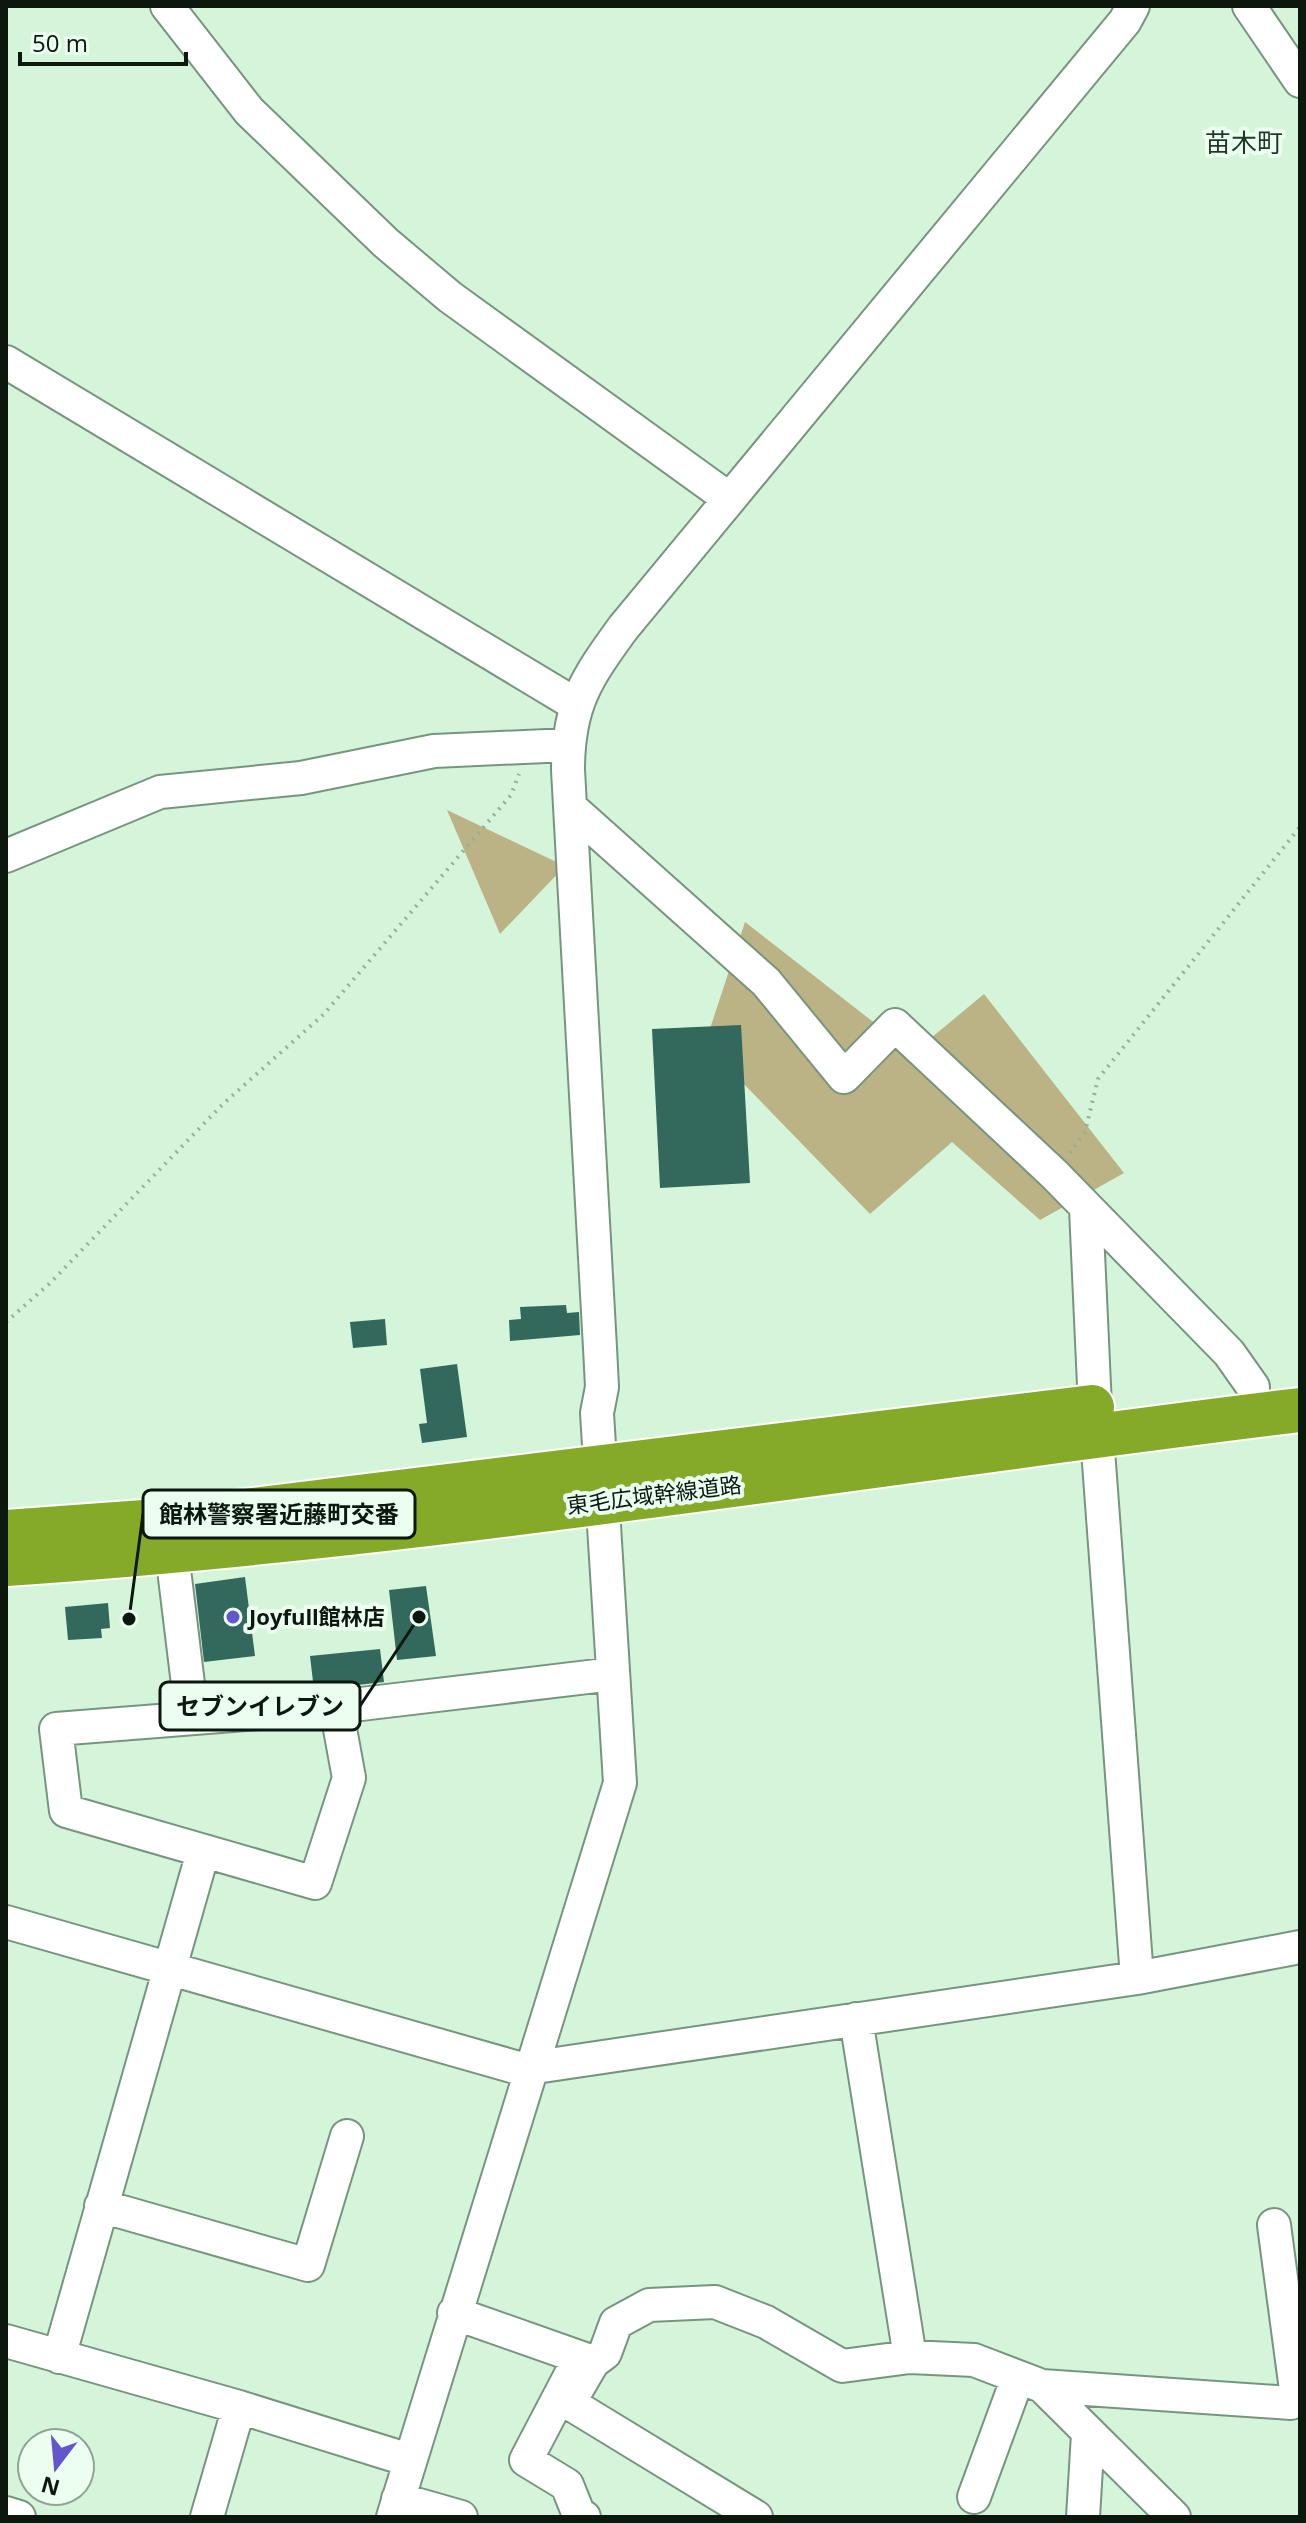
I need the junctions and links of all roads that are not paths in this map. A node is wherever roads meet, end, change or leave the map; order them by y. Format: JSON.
{"nodes":[{"id":1,"x":167,"y":6,"type":"edge"},
{"id":2,"x":1161,"y":6,"type":"edge"},
{"id":3,"x":1249,"y":6,"type":"edge"},
{"id":4,"x":1129,"y":14,"type":"edge"},
{"id":5,"x":1300,"y":81,"type":"edge"},
{"id":6,"x":6,"y":362,"type":"edge"},
{"id":7,"x":728,"y":498,"type":"junction"},
{"id":8,"x":575,"y":704,"type":"junction"},
{"id":9,"x":568,"y":745,"type":"junction"},
{"id":10,"x":570,"y":807,"type":"junction"},
{"id":11,"x":6,"y":856,"type":"edge"},
{"id":12,"x":1086,"y":1209,"type":"junction"},
{"id":13,"x":1253,"y":1387,"type":"junction"},
{"id":14,"x":1298,"y":1405,"type":"edge"},
{"id":15,"x":1096,"y":1422,"type":"junction"},
{"id":16,"x":602,"y":1484,"type":"junction"},
{"id":17,"x":6,"y":1532,"type":"edge"},
{"id":18,"x":172,"y":1553,"type":"junction"},
{"id":19,"x":6,"y":1564,"type":"edge"},
{"id":20,"x":613,"y":1674,"type":"junction"},
{"id":21,"x":336,"y":1707,"type":"junction"},
{"id":22,"x":192,"y":1717,"type":"junction"},
{"id":23,"x":203,"y":1852,"type":"junction"},
{"id":24,"x":7,"y":1927,"type":"edge"},
{"id":25,"x":1300,"y":1947,"type":"edge"},
{"id":26,"x":170,"y":1967,"type":"junction"},
{"id":27,"x":1137,"y":1978,"type":"junction"},
{"id":28,"x":856,"y":2019,"type":"junction"},
{"id":29,"x":530,"y":2068,"type":"junction"},
{"id":30,"x":347,"y":2136,"type":"dead end"},
{"id":31,"x":101,"y":2206,"type":"junction"},
{"id":32,"x":1274,"y":2225,"type":"dead end"},
{"id":33,"x":454,"y":2313,"type":"junction"},
{"id":34,"x":6,"y":2341,"type":"edge"},
{"id":35,"x":59,"y":2357,"type":"junction"},
{"id":36,"x":910,"y":2357,"type":"junction"},
{"id":37,"x":586,"y":2360,"type":"junction"},
{"id":38,"x":1030,"y":2381,"type":"junction"},
{"id":39,"x":239,"y":2407,"type":"junction"},
{"id":40,"x":1088,"y":2434,"type":"junction"},
{"id":41,"x":409,"y":2460,"type":"junction"},
{"id":42,"x":974,"y":2497,"type":"dead end"},
{"id":43,"x":396,"y":2508,"type":"edge"},
{"id":44,"x":207,"y":2517,"type":"edge"},
{"id":45,"x":461,"y":2517,"type":"edge"},
{"id":46,"x":584,"y":2517,"type":"edge"},
{"id":47,"x":756,"y":2517,"type":"edge"},
{"id":48,"x":1083,"y":2517,"type":"edge"},
{"id":49,"x":1174,"y":2517,"type":"edge"}],
"edges":[{"from":1,"to":7,"type":"street"},
{"from":2,"to":4,"type":"street"},
{"from":3,"to":5,"type":"street"},
{"from":4,"to":7,"type":"street"},
{"from":6,"to":8,"type":"street"},
{"from":7,"to":8,"type":"street"},
{"from":8,"to":9,"type":"street"},
{"from":9,"to":10,"type":"street"},
{"from":9,"to":11,"type":"street"},
{"from":10,"to":12,"type":"street"},
{"from":10,"to":16,"type":"street"},
{"from":12,"to":13,"type":"street"},
{"from":12,"to":15,"type":"street"},
{"from":13,"to":14,"type":"highway","name":"東毛広域幹線道路"},
{"from":13,"to":15,"type":"highway","name":"東毛広域幹線道路"},
{"from":14,"to":15,"type":"highway","name":"東毛広域幹線道路"},
{"from":15,"to":16,"type":"highway","name":"東毛広域幹線道路"},
{"from":15,"to":27,"type":"street"},
{"from":16,"to":17,"type":"highway","name":"東毛広域幹線道路"},
{"from":16,"to":18,"type":"highway","name":"東毛広域幹線道路"},
{"from":16,"to":20,"type":"street"},
{"from":18,"to":19,"type":"highway","name":"東毛広域幹線道路"},
{"from":18,"to":22,"type":"street"},
{"from":20,"to":21,"type":"street"},
{"from":20,"to":29,"type":"street"},
{"from":21,"to":22,"type":"street"},
{"from":21,"to":23,"type":"street"},
{"from":22,"to":23,"type":"street"},
{"from":23,"to":26,"type":"street"},
{"from":24,"to":26,"type":"street"},
{"from":25,"to":27,"type":"street"},
{"from":26,"to":29,"type":"street"},
{"from":26,"to":31,"type":"street"},
{"from":27,"to":28,"type":"street"},
{"from":28,"to":29,"type":"street"},
{"from":28,"to":36,"type":"street"},
{"from":29,"to":33,"type":"street"},
{"from":30,"to":31,"type":"street"},
{"from":31,"to":35,"type":"street"},
{"from":32,"to":38,"type":"street"},
{"from":33,"to":37,"type":"street"},
{"from":33,"to":41,"type":"street"},
{"from":34,"to":35,"type":"street"},
{"from":35,"to":39,"type":"street"},
{"from":36,"to":37,"type":"street"},
{"from":36,"to":38,"type":"street"},
{"from":37,"to":46,"type":"street"},
{"from":37,"to":47,"type":"street"},
{"from":38,"to":40,"type":"street"},
{"from":38,"to":42,"type":"street"},
{"from":39,"to":41,"type":"street"},
{"from":39,"to":44,"type":"street"},
{"from":40,"to":48,"type":"street"},
{"from":40,"to":49,"type":"street"},
{"from":41,"to":43,"type":"street"},
{"from":43,"to":45,"type":"street"}]}
